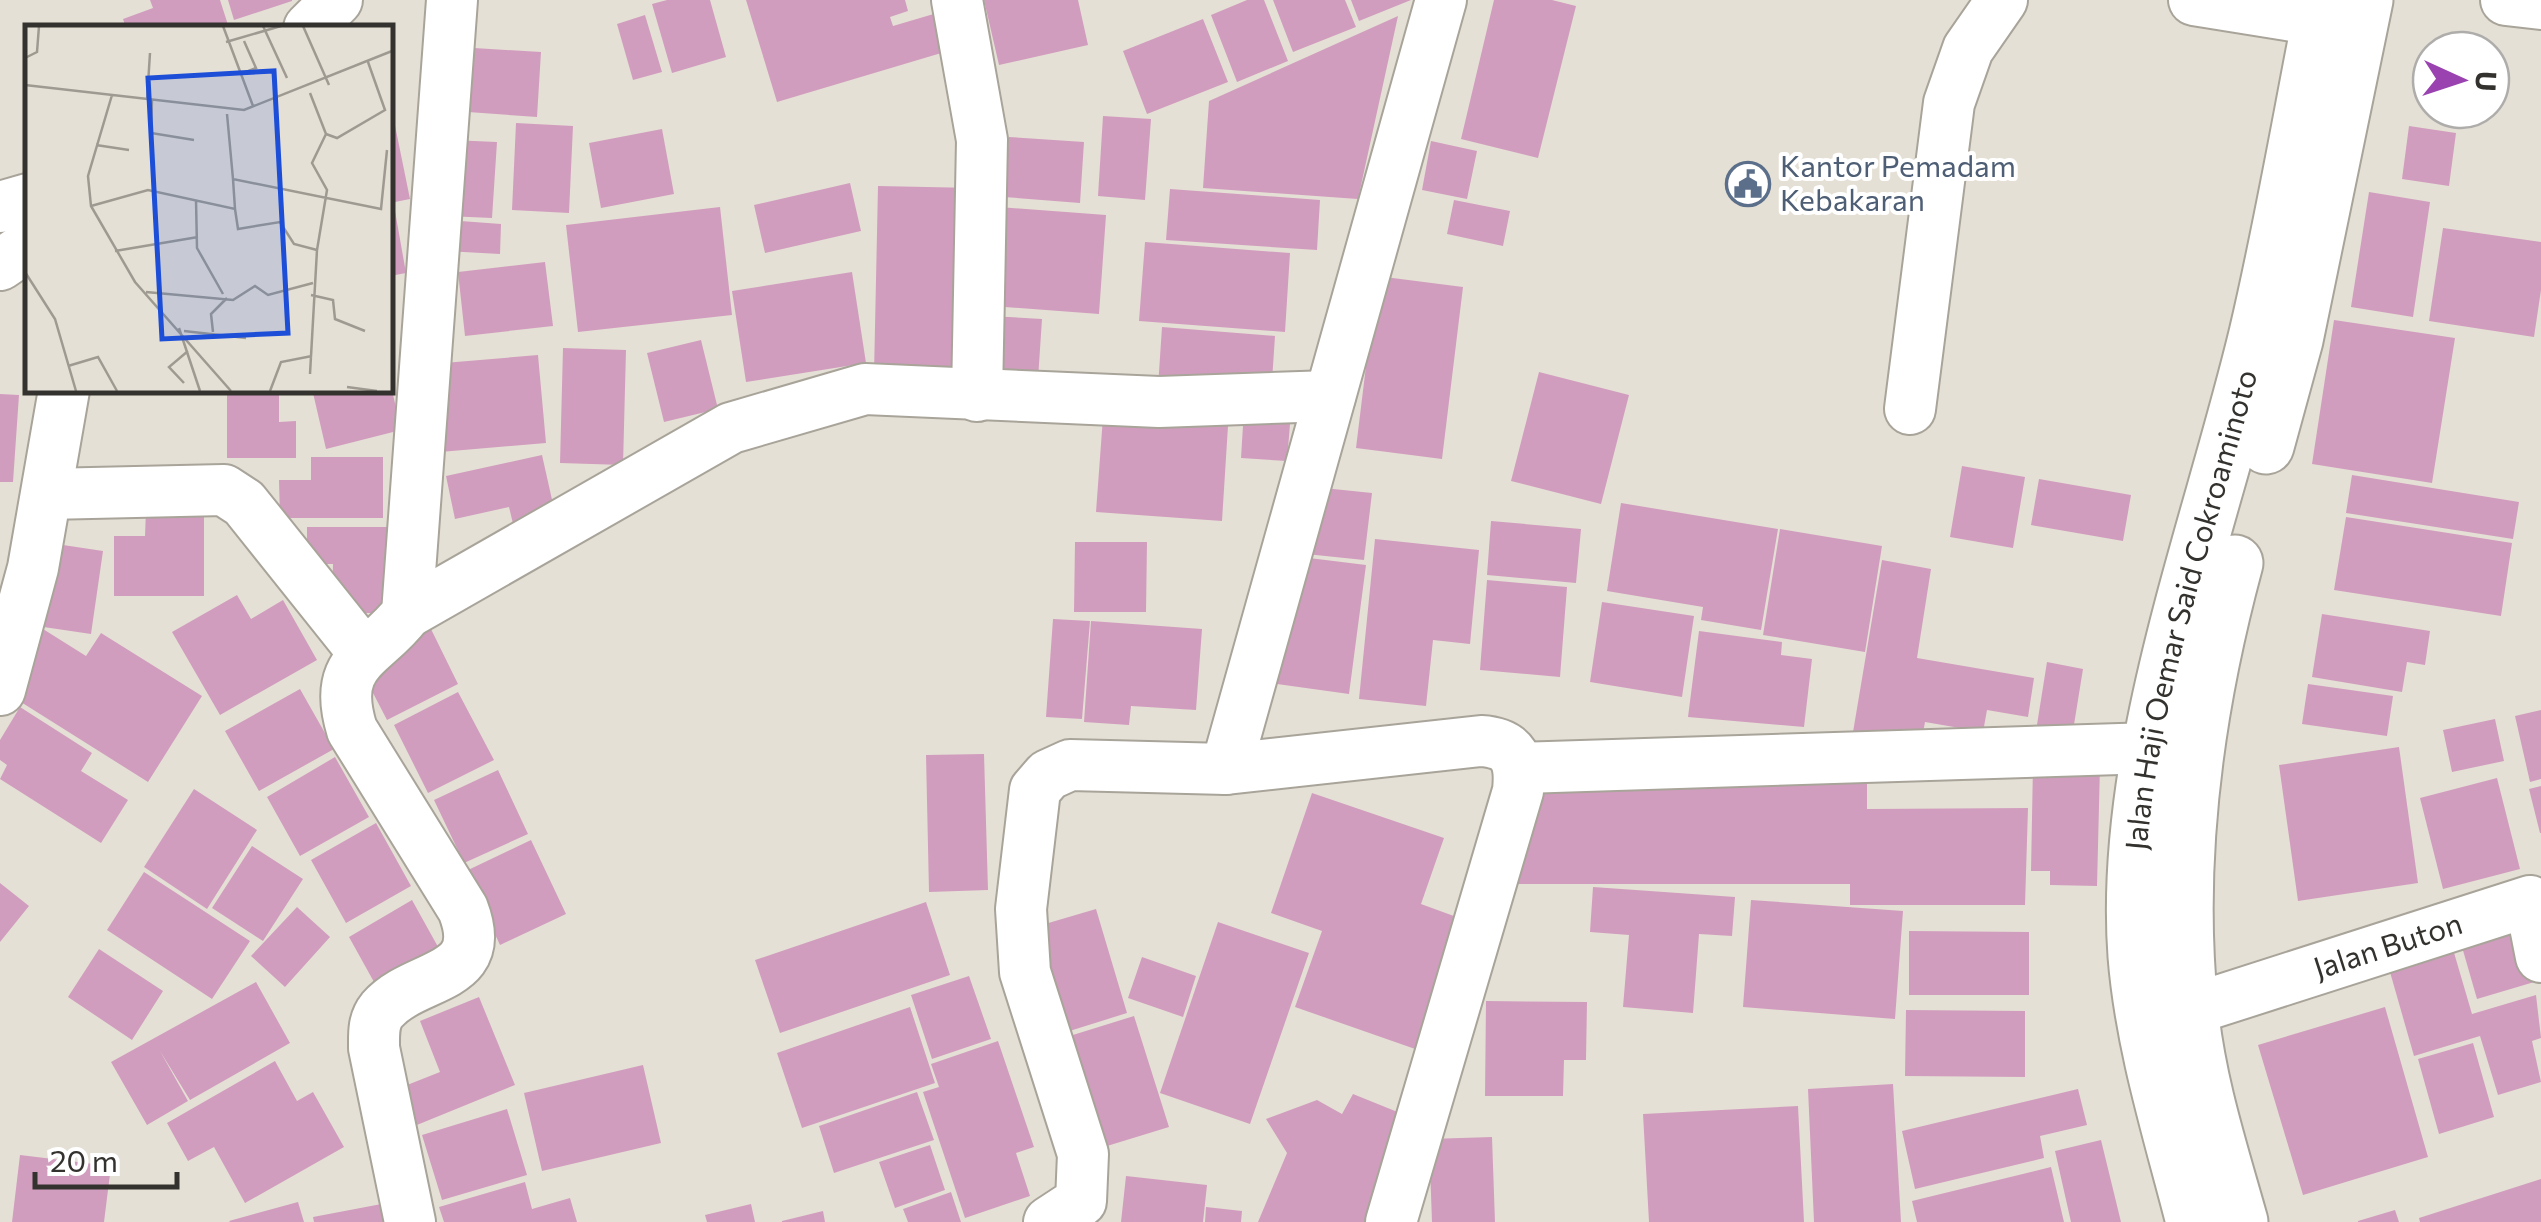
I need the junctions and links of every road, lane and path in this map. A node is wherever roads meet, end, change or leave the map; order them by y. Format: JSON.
{"nodes":[{"id":1,"x":337,"y":0,"type":"edge"},
{"id":2,"x":452,"y":0,"type":"edge"},
{"id":3,"x":957,"y":0,"type":"edge"},
{"id":4,"x":1441,"y":0,"type":"edge"},
{"id":5,"x":2002,"y":0,"type":"edge"},
{"id":6,"x":2194,"y":0,"type":"edge"},
{"id":7,"x":2506,"y":0,"type":"edge"},
{"id":8,"x":2541,"y":4,"type":"edge"},
{"id":9,"x":2342,"y":12,"type":"edge"},
{"id":10,"x":313,"y":25,"type":"edge"},
{"id":11,"x":25,"y":199,"type":"edge"},
{"id":12,"x":0,"y":207,"type":"edge"},
{"id":13,"x":25,"y":248,"type":"edge"},
{"id":14,"x":0,"y":265,"type":"edge"},
{"id":15,"x":2276,"y":336,"type":"junction"},
{"id":16,"x":64,"y":392,"type":"edge"},
{"id":17,"x":978,"y":396,"type":"junction"},
{"id":18,"x":1330,"y":396,"type":"junction"},
{"id":19,"x":1910,"y":409,"type":"dead end"},
{"id":20,"x":48,"y":494,"type":"junction"},
{"id":21,"x":406,"y":612,"type":"junction"},
{"id":22,"x":363,"y":652,"type":"junction"},
{"id":23,"x":0,"y":690,"type":"edge"},
{"id":24,"x":2152,"y":748,"type":"junction"},
{"id":25,"x":1520,"y":768,"type":"junction"},
{"id":26,"x":1226,"y":769,"type":"junction"},
{"id":27,"x":2536,"y":899,"type":"edge"},
{"id":28,"x":2541,"y":957,"type":"edge"},
{"id":29,"x":2190,"y":1010,"type":"junction"},
{"id":30,"x":410,"y":1222,"type":"edge"},
{"id":31,"x":1049,"y":1222,"type":"edge"},
{"id":32,"x":1391,"y":1222,"type":"edge"},
{"id":33,"x":2194,"y":1222,"type":"edge"},
{"id":34,"x":2240,"y":1222,"type":"edge"}],
"edges":[{"from":1,"to":10,"type":"street"},
{"from":2,"to":21,"type":"street"},
{"from":3,"to":17,"type":"street"},
{"from":4,"to":18,"type":"street"},
{"from":5,"to":19,"type":"street"},
{"from":6,"to":9,"type":"street"},
{"from":7,"to":8,"type":"street"},
{"from":9,"to":15,"type":"main road","name":"Jalan Haji Oemar Said Cokroaminoto"},
{"from":11,"to":12,"type":"street"},
{"from":13,"to":14,"type":"street"},
{"from":15,"to":24,"type":"main road","name":"Jalan Haji Oemar Said Cokroaminoto"},
{"from":15,"to":29,"type":"main road","name":"Jalan Haji Oemar Said Cokroaminoto"},
{"from":16,"to":20,"type":"street"},
{"from":17,"to":18,"type":"street"},
{"from":17,"to":21,"type":"street"},
{"from":18,"to":26,"type":"street"},
{"from":20,"to":22,"type":"street"},
{"from":20,"to":23,"type":"street"},
{"from":21,"to":22,"type":"street"},
{"from":22,"to":30,"type":"street"},
{"from":24,"to":25,"type":"street"},
{"from":24,"to":33,"type":"main road","name":"Jalan Haji Oemar Said Cokroaminoto"},
{"from":25,"to":26,"type":"street"},
{"from":25,"to":32,"type":"street"},
{"from":26,"to":31,"type":"street"},
{"from":27,"to":28,"type":"street","name":"Jalan Buton"},
{"from":27,"to":29,"type":"street","name":"Jalan Buton"},
{"from":29,"to":34,"type":"main road","name":"Jalan Haji Oemar Said Cokroaminoto"}]}
